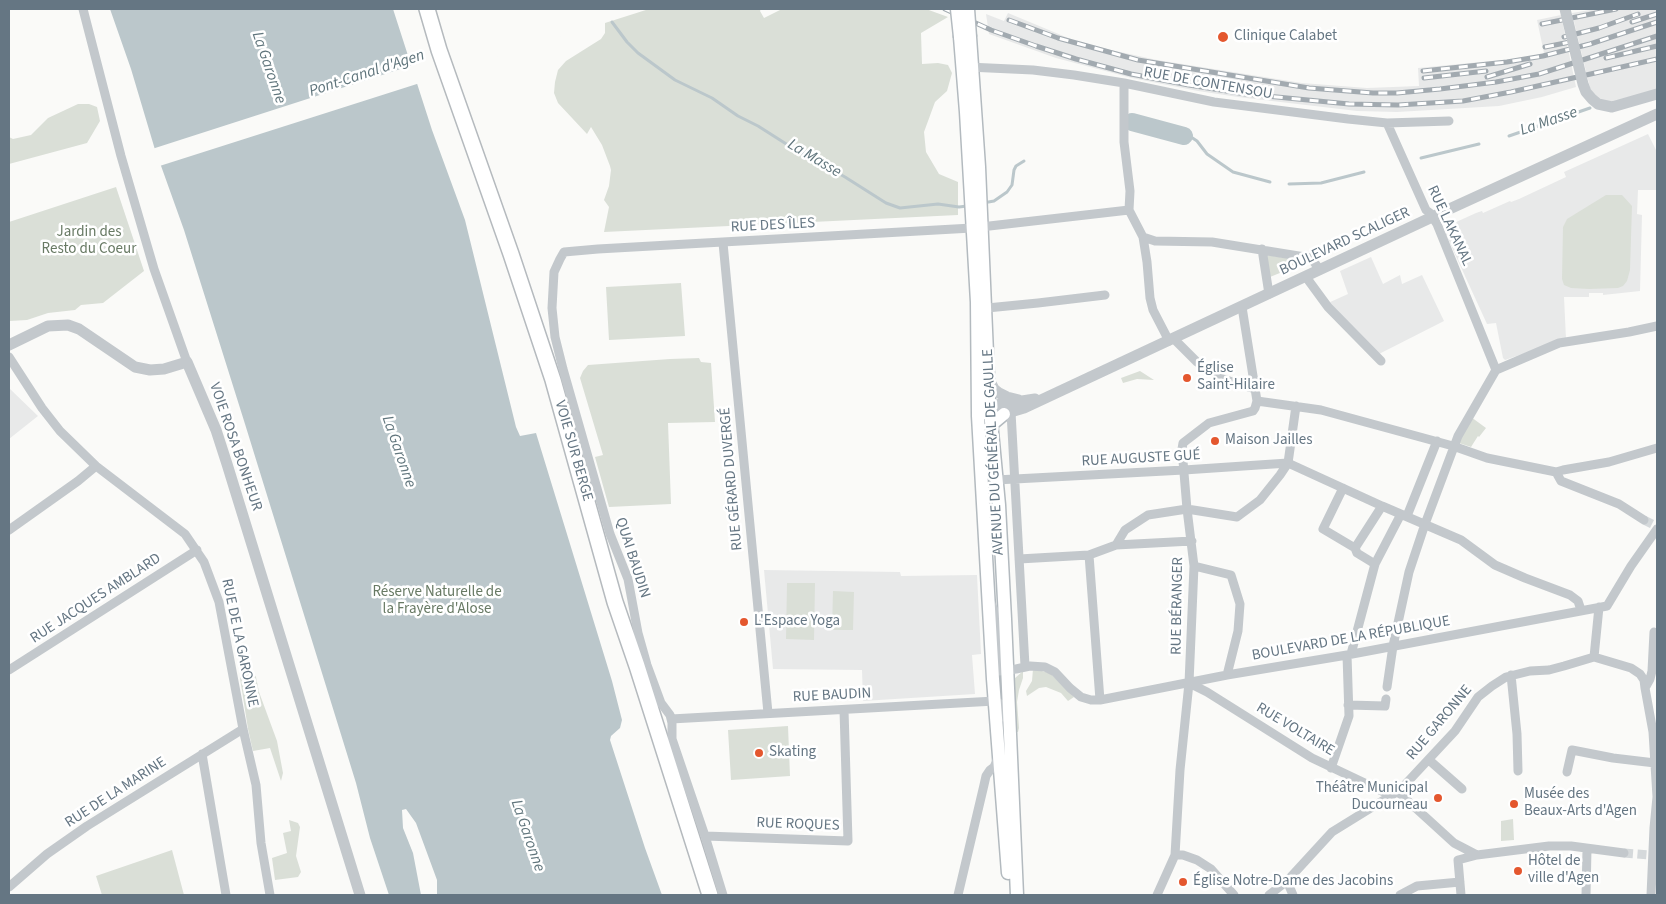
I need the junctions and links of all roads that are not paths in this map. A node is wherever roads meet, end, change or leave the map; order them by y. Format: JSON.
{"nodes":[{"id":1,"x":83,"y":9,"type":"edge"},
{"id":2,"x":427,"y":9,"type":"edge"},
{"id":3,"x":958,"y":9,"type":"edge"},
{"id":4,"x":968,"y":9,"type":"edge"},
{"id":5,"x":1565,"y":9,"type":"edge"},
{"id":6,"x":965,"y":37,"type":"junction"},
{"id":7,"x":968,"y":67,"type":"junction"},
{"id":8,"x":1124,"y":83,"type":"junction"},
{"id":9,"x":1657,"y":94,"type":"edge"},
{"id":10,"x":1657,"y":114,"type":"edge"},
{"id":11,"x":1449,"y":121,"type":"dead end"},
{"id":12,"x":1387,"y":123,"type":"junction"},
{"id":13,"x":1129,"y":210,"type":"junction"},
{"id":14,"x":1433,"y":217,"type":"junction"},
{"id":15,"x":975,"y":225,"type":"junction"},
{"id":16,"x":1143,"y":238,"type":"junction"},
{"id":17,"x":723,"y":243,"type":"junction"},
{"id":18,"x":1262,"y":249,"type":"junction"},
{"id":19,"x":564,"y":252,"type":"joint"},
{"id":20,"x":1320,"y":270,"type":"junction"},
{"id":21,"x":1306,"y":277,"type":"junction"},
{"id":22,"x":1269,"y":294,"type":"junction"},
{"id":23,"x":1105,"y":295,"type":"dead end"},
{"id":24,"x":1242,"y":307,"type":"junction"},
{"id":25,"x":987,"y":308,"type":"junction"},
{"id":26,"x":1657,"y":326,"type":"edge"},
{"id":27,"x":1172,"y":340,"type":"junction"},
{"id":28,"x":9,"y":345,"type":"edge"},
{"id":29,"x":9,"y":357,"type":"edge"},
{"id":30,"x":1381,"y":361,"type":"dead end"},
{"id":31,"x":188,"y":362,"type":"junction"},
{"id":32,"x":1496,"y":370,"type":"junction"},
{"id":33,"x":983,"y":378,"type":"junction"},
{"id":34,"x":1255,"y":389,"type":"junction"},
{"id":35,"x":1046,"y":397,"type":"junction"},
{"id":36,"x":1023,"y":400,"type":"junction"},
{"id":37,"x":1257,"y":400,"type":"junction"},
{"id":38,"x":1296,"y":406,"type":"junction"},
{"id":39,"x":1007,"y":413,"type":"junction"},
{"id":40,"x":987,"y":414,"type":"junction"},
{"id":41,"x":1437,"y":441,"type":"junction"},
{"id":42,"x":1453,"y":446,"type":"junction"},
{"id":43,"x":1657,"y":448,"type":"edge"},
{"id":44,"x":1288,"y":463,"type":"junction"},
{"id":45,"x":96,"y":466,"type":"junction"},
{"id":46,"x":1184,"y":470,"type":"junction"},
{"id":47,"x":1556,"y":472,"type":"junction"},
{"id":48,"x":996,"y":480,"type":"junction"},
{"id":49,"x":1014,"y":480,"type":"junction"},
{"id":50,"x":1343,"y":488,"type":"junction"},
{"id":51,"x":1382,"y":506,"type":"junction"},
{"id":52,"x":1187,"y":509,"type":"junction"},
{"id":53,"x":1404,"y":515,"type":"junction"},
{"id":54,"x":1425,"y":524,"type":"junction"},
{"id":55,"x":1653,"y":525,"type":"edge"},
{"id":56,"x":9,"y":530,"type":"edge"},
{"id":57,"x":1192,"y":541,"type":"junction"},
{"id":58,"x":1116,"y":545,"type":"junction"},
{"id":59,"x":1355,"y":548,"type":"junction"},
{"id":60,"x":197,"y":550,"type":"junction"},
{"id":61,"x":1089,"y":555,"type":"junction"},
{"id":62,"x":1019,"y":559,"type":"junction"},
{"id":63,"x":1375,"y":564,"type":"junction"},
{"id":64,"x":1194,"y":566,"type":"junction"},
{"id":65,"x":990,"y":600,"type":"junction"},
{"id":66,"x":1603,"y":606,"type":"junction"},
{"id":67,"x":1581,"y":610,"type":"junction"},
{"id":68,"x":1655,"y":638,"type":"edge"},
{"id":69,"x":1393,"y":646,"type":"junction"},
{"id":70,"x":1349,"y":655,"type":"junction"},
{"id":71,"x":1594,"y":657,"type":"junction"},
{"id":72,"x":1024,"y":666,"type":"junction"},
{"id":73,"x":9,"y":670,"type":"edge"},
{"id":74,"x":1007,"y":670,"type":"junction"},
{"id":75,"x":1227,"y":675,"type":"junction"},
{"id":76,"x":1510,"y":675,"type":"junction"},
{"id":77,"x":1189,"y":683,"type":"junction"},
{"id":78,"x":1387,"y":687,"type":"dead end"},
{"id":79,"x":1645,"y":688,"type":"junction"},
{"id":80,"x":1386,"y":699,"type":"dead end"},
{"id":81,"x":1100,"y":700,"type":"junction"},
{"id":82,"x":995,"y":701,"type":"junction"},
{"id":83,"x":1348,"y":705,"type":"junction"},
{"id":84,"x":844,"y":710,"type":"junction"},
{"id":85,"x":768,"y":713,"type":"junction"},
{"id":86,"x":671,"y":718,"type":"junction"},
{"id":87,"x":243,"y":729,"type":"junction"},
{"id":88,"x":1655,"y":732,"type":"edge"},
{"id":89,"x":1011,"y":742,"type":"junction"},
{"id":90,"x":1000,"y":753,"type":"junction"},
{"id":91,"x":202,"y":754,"type":"junction"},
{"id":92,"x":1430,"y":760,"type":"junction"},
{"id":93,"x":1655,"y":763,"type":"junction"},
{"id":94,"x":1332,"y":768,"type":"junction"},
{"id":95,"x":1518,"y":771,"type":"dead end"},
{"id":96,"x":1567,"y":772,"type":"dead end"},
{"id":97,"x":1462,"y":789,"type":"dead end"},
{"id":98,"x":1394,"y":794,"type":"junction"},
{"id":99,"x":705,"y":836,"type":"junction"},
{"id":100,"x":1454,"y":843,"type":"junction"},
{"id":101,"x":1587,"y":849,"type":"junction"},
{"id":102,"x":1624,"y":853,"type":"tunnel mouth"},
{"id":103,"x":1175,"y":855,"type":"junction"},
{"id":104,"x":1477,"y":855,"type":"junction"},
{"id":105,"x":1653,"y":856,"type":"edge"},
{"id":106,"x":1458,"y":860,"type":"junction"},
{"id":107,"x":1287,"y":881,"type":"junction"},
{"id":108,"x":1460,"y":882,"type":"junction"},
{"id":109,"x":9,"y":887,"type":"edge"},
{"id":110,"x":226,"y":895,"type":"edge"},
{"id":111,"x":270,"y":895,"type":"edge"},
{"id":112,"x":360,"y":895,"type":"edge"},
{"id":113,"x":710,"y":895,"type":"edge"},
{"id":114,"x":724,"y":895,"type":"edge"},
{"id":115,"x":958,"y":895,"type":"edge"},
{"id":116,"x":1009,"y":895,"type":"edge"},
{"id":117,"x":1017,"y":895,"type":"edge"},
{"id":118,"x":1157,"y":895,"type":"edge"},
{"id":119,"x":1234,"y":895,"type":"edge"},
{"id":120,"x":1269,"y":895,"type":"edge"},
{"id":121,"x":1293,"y":895,"type":"edge"},
{"id":122,"x":1400,"y":895,"type":"edge"},
{"id":123,"x":1461,"y":895,"type":"edge"},
{"id":124,"x":1586,"y":895,"type":"edge"},
{"id":125,"x":1651,"y":895,"type":"edge"}],
"edges":[{"from":1,"to":31,"type":"street","name":"VOIE ROSA BONHEUR"},
{"from":2,"to":113,"type":"main road","name":"VOIE SUR BERGE"},
{"from":3,"to":6,"type":"main road","bridge":true},
{"from":4,"to":6,"type":"main road","name":"AVENUE DU GÉNÉRAL DE GAULLE","bridge":true},
{"from":5,"to":9,"type":"street","bridge":true},
{"from":6,"to":7,"type":"main road","name":"AVENUE DU GÉNÉRAL DE GAULLE"},
{"from":7,"to":8,"type":"street","name":"RUE DE CONTENSOU"},
{"from":7,"to":15,"type":"main road","name":"AVENUE DU GÉNÉRAL DE GAULLE"},
{"from":8,"to":12,"type":"street","name":"RUE DE CONTENSOU"},
{"from":8,"to":13,"type":"street"},
{"from":10,"to":14,"type":"street","name":"BOULEVARD SCALIGER"},
{"from":11,"to":12,"type":"street","name":"RUE DE CONTENSOU"},
{"from":12,"to":14,"type":"street","name":"RUE LAKANAL"},
{"from":13,"to":15,"type":"street","name":"RUE DES ÎLES"},
{"from":13,"to":16,"type":"street"},
{"from":14,"to":20,"type":"street","name":"BOULEVARD SCALIGER"},
{"from":14,"to":32,"type":"street","name":"RUE LAKANAL"},
{"from":15,"to":17,"type":"street","name":"RUE DES ÎLES"},
{"from":15,"to":25,"type":"main road","name":"AVENUE DU GÉNÉRAL DE GAULLE"},
{"from":15,"to":33,"type":"main road","name":"AVENUE DU GÉNÉRAL DE GAULLE"},
{"from":16,"to":18,"type":"street"},
{"from":16,"to":27,"type":"street"},
{"from":17,"to":19,"type":"street","name":"RUE DES ÎLES"},
{"from":17,"to":85,"type":"street","name":"RUE GÉRARD DUVERGÉ"},
{"from":18,"to":20,"type":"street"},
{"from":18,"to":22,"type":"street"},
{"from":19,"to":86,"type":"street","name":"QUAI BAUDIN"},
{"from":20,"to":21,"type":"street","name":"BOULEVARD SCALIGER"},
{"from":21,"to":22,"type":"street","name":"BOULEVARD SCALIGER"},
{"from":21,"to":30,"type":"street"},
{"from":22,"to":24,"type":"street","name":"BOULEVARD SCALIGER"},
{"from":23,"to":25,"type":"street"},
{"from":24,"to":27,"type":"street","name":"BOULEVARD SCALIGER"},
{"from":24,"to":34,"type":"street"},
{"from":25,"to":33,"type":"main road","name":"AVENUE DU GÉNÉRAL DE GAULLE"},
{"from":26,"to":32,"type":"street"},
{"from":27,"to":34,"type":"street"},
{"from":27,"to":35,"type":"street","name":"BOULEVARD SCALIGER"},
{"from":28,"to":31,"type":"street"},
{"from":29,"to":45,"type":"street","name":"RUE DE LA GARONNE"},
{"from":31,"to":112,"type":"street","name":"VOIE ROSA BONHEUR"},
{"from":32,"to":42,"type":"street"},
{"from":33,"to":36,"type":"street"},
{"from":33,"to":40,"type":"main road","name":"AVENUE DU GÉNÉRAL DE GAULLE"},
{"from":34,"to":37,"type":"street"},
{"from":35,"to":36,"type":"street","name":"BOULEVARD SCALIGER"},
{"from":35,"to":39,"type":"street","name":"BOULEVARD SCALIGER"},
{"from":36,"to":40,"type":"street","name":"BOULEVARD SCALIGER"},
{"from":37,"to":38,"type":"street"},
{"from":37,"to":46,"type":"street","name":"RUE BÉRANGER"},
{"from":38,"to":41,"type":"street"},
{"from":38,"to":44,"type":"street"},
{"from":39,"to":40,"type":"main road"},
{"from":39,"to":49,"type":"street","name":"AVENUE DU GÉNÉRAL DE GAULLE"},
{"from":40,"to":48,"type":"main road","name":"AVENUE DU GÉNÉRAL DE GAULLE"},
{"from":40,"to":65,"type":"main road","name":"AVENUE DU GÉNÉRAL DE GAULLE"},
{"from":41,"to":42,"type":"street"},
{"from":41,"to":53,"type":"street"},
{"from":42,"to":47,"type":"street"},
{"from":42,"to":54,"type":"street"},
{"from":43,"to":47,"type":"street"},
{"from":44,"to":46,"type":"street","name":"RUE AUGUSTE GUÉ"},
{"from":44,"to":50,"type":"street"},
{"from":44,"to":52,"type":"street"},
{"from":45,"to":56,"type":"street"},
{"from":45,"to":60,"type":"street","name":"RUE DE LA GARONNE"},
{"from":46,"to":49,"type":"street","name":"RUE AUGUSTE GUÉ"},
{"from":46,"to":52,"type":"street","name":"RUE BÉRANGER"},
{"from":47,"to":55,"type":"street"},
{"from":48,"to":49,"type":"street","name":"RUE AUGUSTE GUÉ"},
{"from":48,"to":74,"type":"main road","name":"AVENUE DU GÉNÉRAL DE GAULLE"},
{"from":49,"to":62,"type":"street","name":"AVENUE DU GÉNÉRAL DE GAULLE"},
{"from":50,"to":51,"type":"street"},
{"from":50,"to":59,"type":"street"},
{"from":51,"to":53,"type":"street"},
{"from":51,"to":59,"type":"street"},
{"from":52,"to":57,"type":"street","name":"RUE BÉRANGER"},
{"from":52,"to":58,"type":"street"},
{"from":53,"to":54,"type":"street"},
{"from":53,"to":63,"type":"street"},
{"from":54,"to":67,"type":"street"},
{"from":54,"to":69,"type":"street"},
{"from":55,"to":66,"type":"street"},
{"from":57,"to":58,"type":"street"},
{"from":57,"to":64,"type":"street","name":"RUE BÉRANGER"},
{"from":58,"to":61,"type":"street"},
{"from":59,"to":63,"type":"street"},
{"from":60,"to":73,"type":"street","name":"RUE JACQUES AMBLARD"},
{"from":60,"to":87,"type":"street","name":"RUE DE LA GARONNE"},
{"from":61,"to":62,"type":"street"},
{"from":61,"to":81,"type":"street"},
{"from":62,"to":72,"type":"street","name":"AVENUE DU GÉNÉRAL DE GAULLE"},
{"from":63,"to":70,"type":"street"},
{"from":64,"to":75,"type":"street"},
{"from":64,"to":77,"type":"street","name":"RUE BÉRANGER"},
{"from":65,"to":74,"type":"street"},
{"from":65,"to":82,"type":"main road","name":"AVENUE DU GÉNÉRAL DE GAULLE"},
{"from":66,"to":67,"type":"street","name":"BOULEVARD DE LA RÉPUBLIQUE"},
{"from":66,"to":71,"type":"street"},
{"from":67,"to":69,"type":"street","name":"BOULEVARD DE LA RÉPUBLIQUE"},
{"from":68,"to":79,"type":"street"},
{"from":69,"to":70,"type":"street","name":"BOULEVARD DE LA RÉPUBLIQUE"},
{"from":69,"to":78,"type":"street"},
{"from":70,"to":75,"type":"street","name":"BOULEVARD DE LA RÉPUBLIQUE"},
{"from":70,"to":83,"type":"street"},
{"from":71,"to":76,"type":"street","name":"RUE GARONNE"},
{"from":71,"to":79,"type":"street"},
{"from":72,"to":74,"type":"street"},
{"from":72,"to":81,"type":"street"},
{"from":74,"to":89,"type":"main road","name":"AVENUE DU GÉNÉRAL DE GAULLE"},
{"from":75,"to":77,"type":"street","name":"BOULEVARD DE LA RÉPUBLIQUE"},
{"from":76,"to":92,"type":"street","name":"RUE GARONNE"},
{"from":76,"to":95,"type":"street"},
{"from":77,"to":81,"type":"street","name":"BOULEVARD DE LA RÉPUBLIQUE"},
{"from":77,"to":94,"type":"street","name":"RUE VOLTAIRE"},
{"from":77,"to":103,"type":"street","name":"RUE BÉRANGER"},
{"from":79,"to":88,"type":"street"},
{"from":80,"to":83,"type":"street"},
{"from":82,"to":84,"type":"street","name":"RUE BAUDIN"},
{"from":82,"to":89,"type":"street"},
{"from":82,"to":90,"type":"main road","name":"AVENUE DU GÉNÉRAL DE GAULLE"},
{"from":83,"to":94,"type":"street"},
{"from":84,"to":85,"type":"street","name":"RUE BAUDIN"},
{"from":84,"to":99,"type":"street","name":"RUE ROQUES"},
{"from":85,"to":86,"type":"street","name":"RUE BAUDIN"},
{"from":86,"to":99,"type":"street","name":"QUAI BAUDIN"},
{"from":87,"to":91,"type":"street","name":"RUE DE LA MARINE"},
{"from":87,"to":111,"type":"street","name":"RUE DE LA GARONNE"},
{"from":88,"to":93,"type":"street"},
{"from":89,"to":117,"type":"main road","name":"AVENUE DU GÉNÉRAL DE GAULLE"},
{"from":90,"to":115,"type":"street"},
{"from":90,"to":116,"type":"main road","name":"AVENUE DU GÉNÉRAL DE GAULLE"},
{"from":91,"to":109,"type":"street","name":"RUE DE LA MARINE"},
{"from":91,"to":110,"type":"street"},
{"from":92,"to":97,"type":"street"},
{"from":92,"to":98,"type":"street","name":"RUE GARONNE"},
{"from":93,"to":96,"type":"street"},
{"from":93,"to":105,"type":"street"},
{"from":94,"to":98,"type":"street","name":"RUE VOLTAIRE"},
{"from":98,"to":100,"type":"street","name":"RUE VOLTAIRE"},
{"from":98,"to":107,"type":"street","name":"RUE GARONNE"},
{"from":99,"to":114,"type":"street","name":"QUAI BAUDIN"},
{"from":100,"to":104,"type":"street","name":"RUE VOLTAIRE"},
{"from":100,"to":106,"type":"street"},
{"from":101,"to":102,"type":"street"},
{"from":101,"to":104,"type":"street"},
{"from":101,"to":124,"type":"street"},
{"from":103,"to":118,"type":"street"},
{"from":103,"to":119,"type":"street"},
{"from":104,"to":106,"type":"street"},
{"from":105,"to":125,"type":"street"},
{"from":106,"to":108,"type":"street"},
{"from":107,"to":120,"type":"street","name":"RUE GARONNE"},
{"from":107,"to":121,"type":"street"},
{"from":108,"to":122,"type":"street"},
{"from":108,"to":123,"type":"street"}]}
